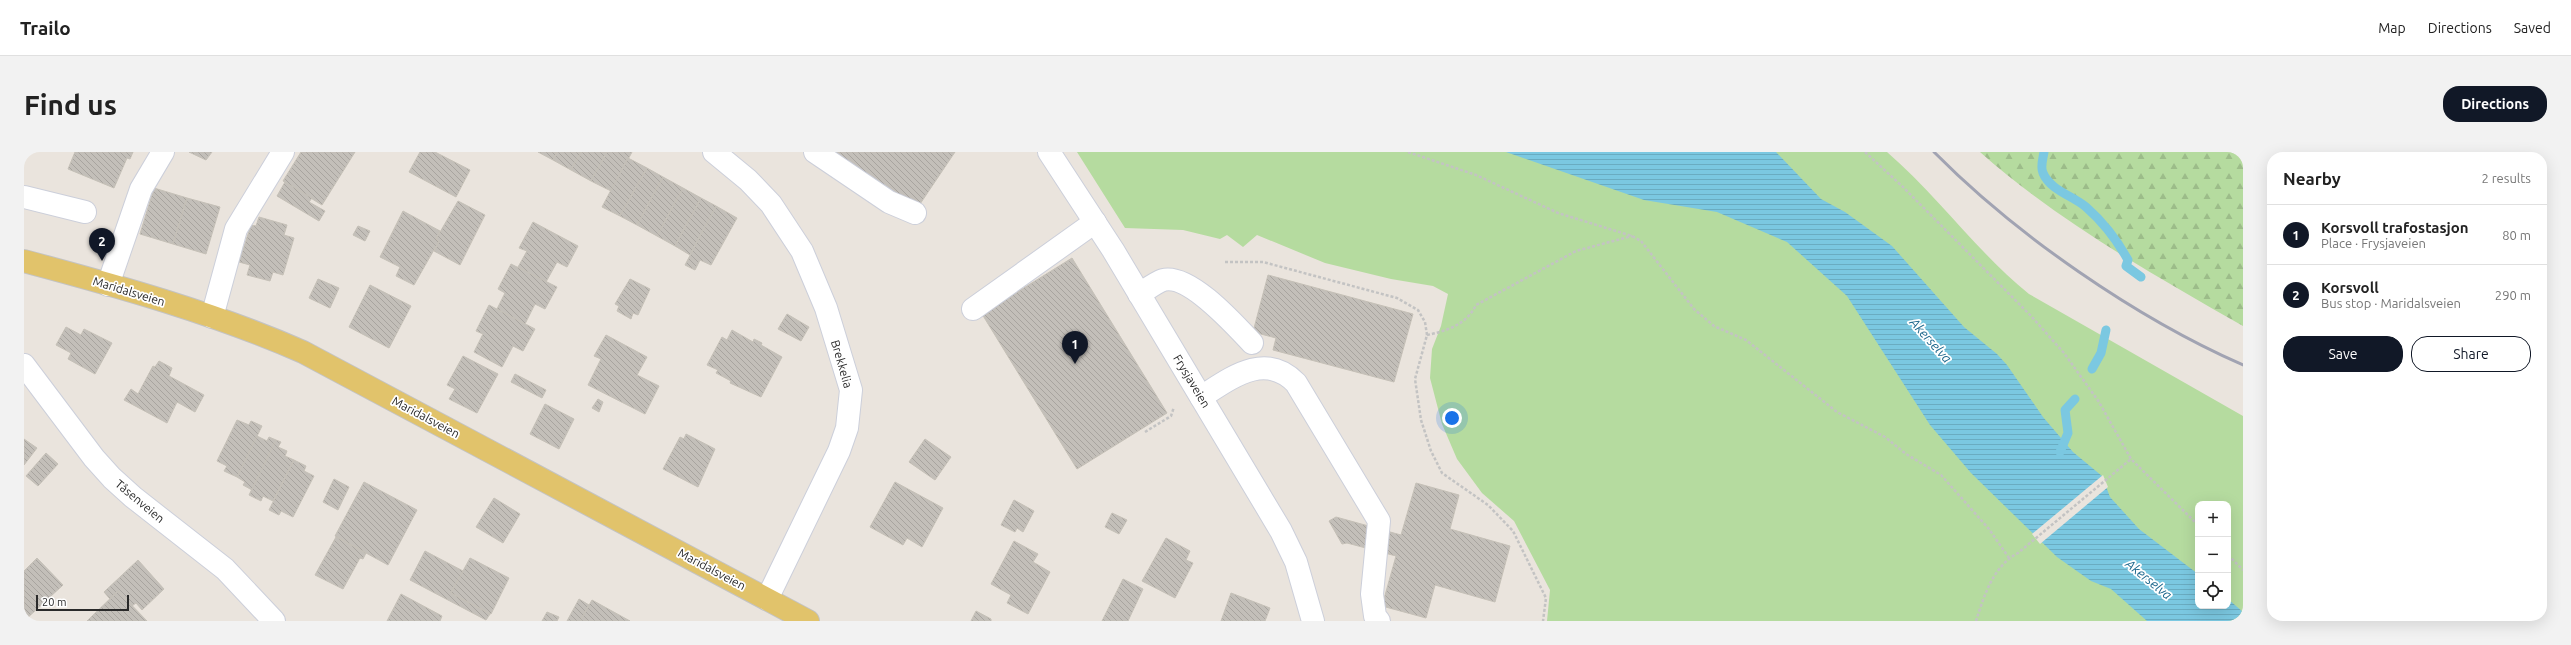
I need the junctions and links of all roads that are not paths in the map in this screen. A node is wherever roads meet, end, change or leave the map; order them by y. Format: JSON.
{"nodes":[{"id":1,"x":163,"y":152,"type":"edge"},
{"id":2,"x":283,"y":152,"type":"edge"},
{"id":3,"x":714,"y":152,"type":"edge"},
{"id":4,"x":815,"y":152,"type":"edge"},
{"id":5,"x":1049,"y":152,"type":"edge"},
{"id":6,"x":24,"y":197,"type":"edge"},
{"id":7,"x":85,"y":212,"type":"dead end"},
{"id":8,"x":915,"y":213,"type":"dead end"},
{"id":9,"x":1095,"y":222,"type":"junction"},
{"id":10,"x":24,"y":260,"type":"edge"},
{"id":11,"x":108,"y":285,"type":"junction"},
{"id":12,"x":1139,"y":294,"type":"junction"},
{"id":13,"x":973,"y":309,"type":"dead end"},
{"id":14,"x":212,"y":317,"type":"junction"},
{"id":15,"x":1252,"y":342,"type":"dead end"},
{"id":16,"x":24,"y":365,"type":"edge"},
{"id":17,"x":1201,"y":397,"type":"junction"},
{"id":18,"x":768,"y":599,"type":"junction"},
{"id":19,"x":274,"y":621,"type":"edge"},
{"id":20,"x":808,"y":621,"type":"edge"},
{"id":21,"x":1313,"y":621,"type":"edge"},
{"id":22,"x":1379,"y":621,"type":"edge"}],
"edges":[{"from":1,"to":11,"type":"street"},
{"from":2,"to":14,"type":"street"},
{"from":3,"to":18,"type":"street","name":"Brekkelia"},
{"from":4,"to":8,"type":"street"},
{"from":5,"to":9,"type":"street","name":"Frysjaveien"},
{"from":6,"to":7,"type":"street"},
{"from":9,"to":12,"type":"street","name":"Frysjaveien"},
{"from":9,"to":13,"type":"street"},
{"from":10,"to":11,"type":"main road","name":"Maridalsveien"},
{"from":11,"to":14,"type":"main road","name":"Maridalsveien"},
{"from":12,"to":15,"type":"street"},
{"from":12,"to":17,"type":"street","name":"Frysjaveien"},
{"from":14,"to":18,"type":"main road","name":"Maridalsveien"},
{"from":16,"to":19,"type":"street","name":"Tåsenveien"},
{"from":17,"to":21,"type":"street","name":"Frysjaveien"},
{"from":17,"to":22,"type":"street"},
{"from":18,"to":20,"type":"main road","name":"Maridalsveien"}]}
